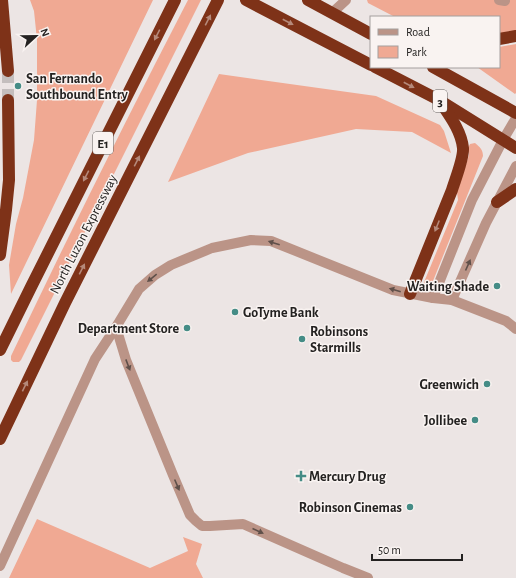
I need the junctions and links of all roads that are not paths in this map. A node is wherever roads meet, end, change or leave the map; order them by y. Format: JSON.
{"nodes":[{"id":1,"x":2,"y":0,"type":"edge"},
{"id":2,"x":175,"y":0,"type":"edge"},
{"id":3,"x":218,"y":0,"type":"edge"},
{"id":4,"x":308,"y":0,"type":"edge"},
{"id":5,"x":346,"y":0,"type":"edge"},
{"id":6,"x":250,"y":2,"type":"edge"},
{"id":7,"x":332,"y":13,"type":"junction"},
{"id":8,"x":370,"y":26,"type":"edge"},
{"id":9,"x":370,"y":33,"type":"edge"},
{"id":10,"x":516,"y":36,"type":"edge"},
{"id":11,"x":500,"y":39,"type":"edge"},
{"id":12,"x":370,"y":64,"type":"edge"},
{"id":13,"x":377,"y":68,"type":"edge"},
{"id":14,"x":435,"y":68,"type":"edge"},
{"id":15,"x":8,"y":71,"type":"tunnel mouth"},
{"id":16,"x":8,"y":100,"type":"tunnel mouth"},
{"id":17,"x":439,"y":100,"type":"junction"},
{"id":18,"x":516,"y":113,"type":"edge"},
{"id":19,"x":516,"y":118,"type":"edge"},
{"id":20,"x":503,"y":140,"type":"junction"},
{"id":21,"x":516,"y":148,"type":"edge"},
{"id":22,"x":516,"y":166,"type":"edge"},
{"id":23,"x":516,"y":190,"type":"edge"},
{"id":24,"x":497,"y":202,"type":"junction"},
{"id":25,"x":0,"y":255,"type":"edge"},
{"id":26,"x":410,"y":294,"type":"junction"},
{"id":27,"x":433,"y":298,"type":"junction"},
{"id":28,"x":452,"y":300,"type":"junction"},
{"id":29,"x":116,"y":327,"type":"junction"},
{"id":30,"x":516,"y":329,"type":"edge"},
{"id":31,"x":0,"y":350,"type":"edge"},
{"id":32,"x":0,"y":440,"type":"edge"},
{"id":33,"x":0,"y":566,"type":"edge"},
{"id":34,"x":368,"y":578,"type":"edge"}],
"edges":[{"from":1,"to":15,"type":"highway"},
{"from":2,"to":31,"type":"highway","name":"North Luzon Expressway","number":"E1","one_way":true},
{"from":32,"to":3,"type":"highway","name":"North Luzon Expressway","one_way":true},
{"from":4,"to":7,"type":"highway"},
{"from":5,"to":7,"type":"street"},
{"from":6,"to":12,"type":"highway","one_way":true},
{"from":7,"to":8,"type":"highway"},
{"from":7,"to":9,"type":"highway"},
{"from":10,"to":11,"type":"highway"},
{"from":13,"to":17,"type":"highway","number":"3","one_way":true},
{"from":14,"to":18,"type":"highway","number":"3"},
{"from":16,"to":25,"type":"highway"},
{"from":17,"to":20,"type":"highway","number":"3"},
{"from":17,"to":26,"type":"highway","one_way":true},
{"from":19,"to":20,"type":"street"},
{"from":20,"to":21,"type":"highway","number":"3"},
{"from":20,"to":27,"type":"street"},
{"from":22,"to":24,"type":"street"},
{"from":23,"to":24,"type":"highway"},
{"from":28,"to":24,"type":"street","one_way":true},
{"from":26,"to":27,"type":"street"},
{"from":26,"to":29,"type":"street","one_way":true},
{"from":27,"to":28,"type":"street"},
{"from":28,"to":30,"type":"street"},
{"from":29,"to":33,"type":"street"},
{"from":29,"to":34,"type":"street","one_way":true}]}
